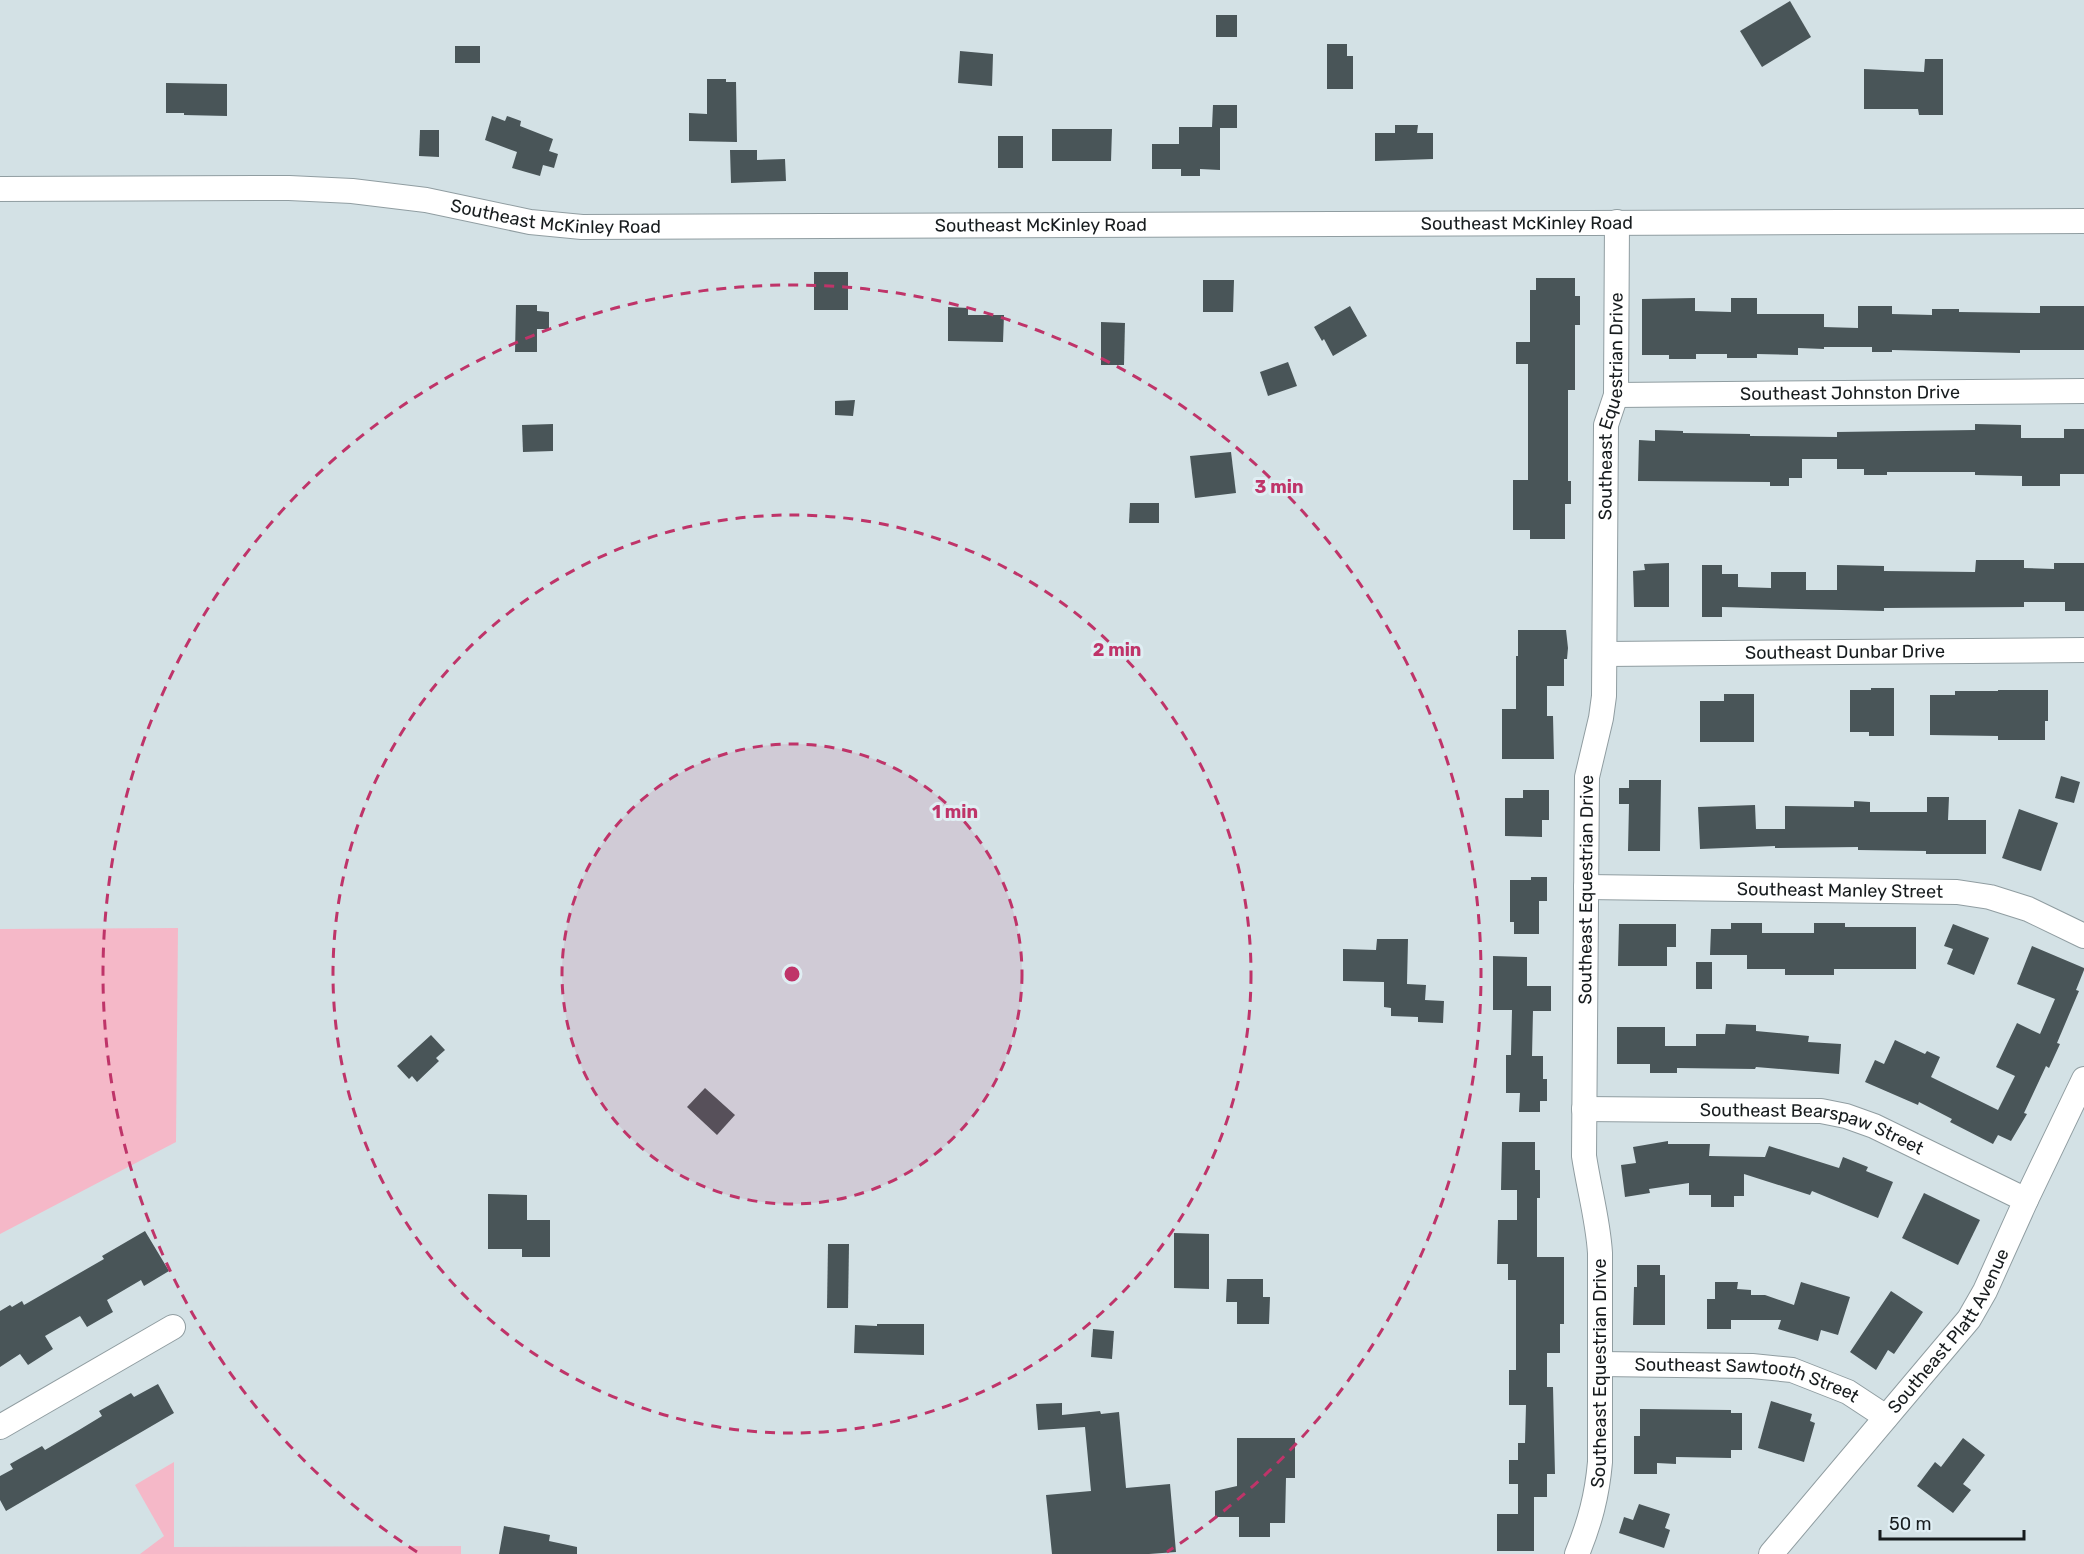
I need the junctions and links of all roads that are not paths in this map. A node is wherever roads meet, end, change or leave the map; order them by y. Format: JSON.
{"nodes":[{"id":1,"x":0,"y":189,"type":"edge"},
{"id":2,"x":2084,"y":221,"type":"edge"},
{"id":3,"x":1617,"y":222,"type":"junction"},
{"id":4,"x":2084,"y":391,"type":"edge"},
{"id":5,"x":1616,"y":395,"type":"junction"},
{"id":6,"x":2084,"y":650,"type":"edge"},
{"id":7,"x":1605,"y":654,"type":"junction"},
{"id":8,"x":1586,"y":887,"type":"junction"},
{"id":9,"x":2084,"y":936,"type":"edge"},
{"id":10,"x":2084,"y":1079,"type":"edge"},
{"id":11,"x":1584,"y":1109,"type":"junction"},
{"id":12,"x":2026,"y":1200,"type":"junction"},
{"id":13,"x":173,"y":1327,"type":"dead end"},
{"id":14,"x":1601,"y":1364,"type":"junction"},
{"id":15,"x":1886,"y":1417,"type":"junction"},
{"id":16,"x":0,"y":1427,"type":"edge"},
{"id":17,"x":1577,"y":1554,"type":"edge"},
{"id":18,"x":1771,"y":1554,"type":"edge"}],
"edges":[{"from":1,"to":3,"type":"street","name":"Southeast McKinley Road"},
{"from":2,"to":3,"type":"street","name":"Southeast McKinley Road"},
{"from":3,"to":5,"type":"street","name":"Southeast Equestrian Drive"},
{"from":4,"to":5,"type":"street","name":"Southeast Johnston Drive"},
{"from":5,"to":7,"type":"street","name":"Southeast Equestrian Drive"},
{"from":6,"to":7,"type":"street","name":"Southeast Dunbar Drive"},
{"from":7,"to":8,"type":"street","name":"Southeast Equestrian Drive"},
{"from":8,"to":9,"type":"street","name":"Southeast Manley Street"},
{"from":8,"to":11,"type":"street","name":"Southeast Equestrian Drive"},
{"from":10,"to":12,"type":"street","name":"Southeast Platt Avenue"},
{"from":11,"to":12,"type":"street","name":"Southeast Bearspaw Street"},
{"from":11,"to":14,"type":"street","name":"Southeast Equestrian Drive"},
{"from":12,"to":15,"type":"street","name":"Southeast Platt Avenue"},
{"from":13,"to":16,"type":"street"},
{"from":14,"to":15,"type":"street","name":"Southeast Sawtooth Street"},
{"from":14,"to":17,"type":"street","name":"Southeast Equestrian Drive"},
{"from":15,"to":18,"type":"street","name":"Southeast Platt Avenue"}]}
